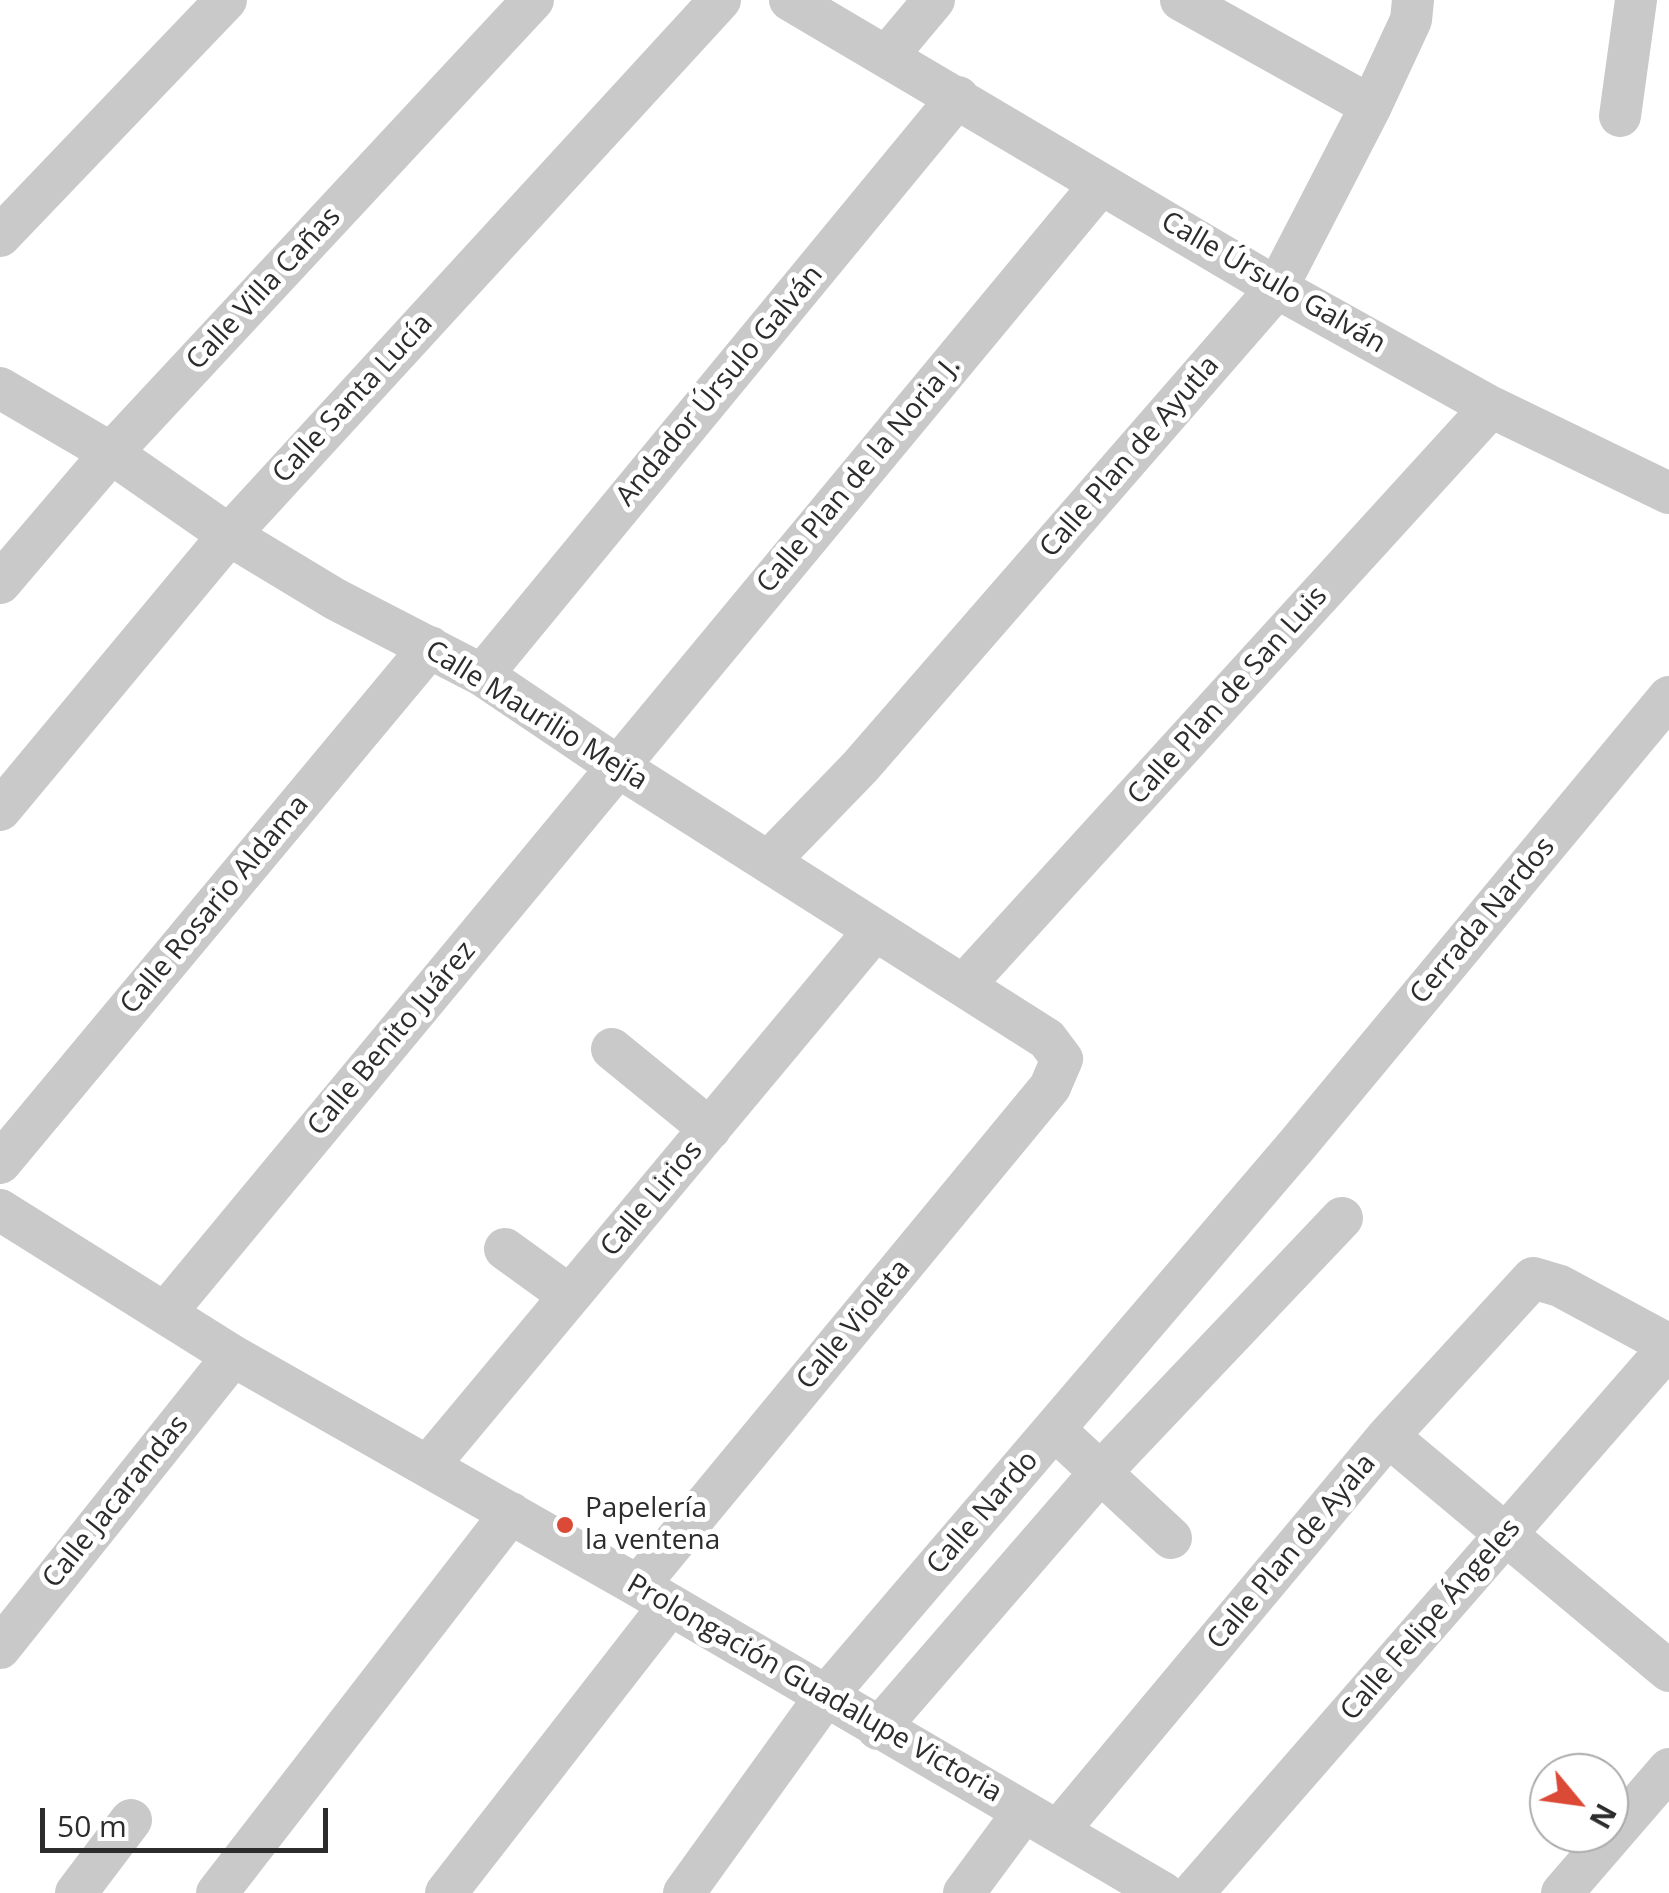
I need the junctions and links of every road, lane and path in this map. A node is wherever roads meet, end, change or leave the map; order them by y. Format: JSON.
{"nodes":[{"id":1,"x":226,"y":0,"type":"edge"},
{"id":2,"x":533,"y":0,"type":"edge"},
{"id":3,"x":720,"y":0,"type":"edge"},
{"id":4,"x":790,"y":0,"type":"edge"},
{"id":5,"x":934,"y":0,"type":"edge"},
{"id":6,"x":1180,"y":0,"type":"edge"},
{"id":7,"x":1413,"y":0,"type":"edge"},
{"id":8,"x":1636,"y":0,"type":"edge"},
{"id":9,"x":886,"y":56,"type":"junction"},
{"id":10,"x":958,"y":97,"type":"junction"},
{"id":11,"x":1371,"y":106,"type":"junction"},
{"id":12,"x":1620,"y":116,"type":"dead end"},
{"id":13,"x":1101,"y":184,"type":"junction"},
{"id":14,"x":0,"y":236,"type":"edge"},
{"id":15,"x":1277,"y":288,"type":"junction"},
{"id":16,"x":0,"y":388,"type":"edge"},
{"id":17,"x":1491,"y":407,"type":"junction"},
{"id":18,"x":111,"y":453,"type":"junction"},
{"id":19,"x":1669,"y":494,"type":"edge"},
{"id":20,"x":229,"y":535,"type":"junction"},
{"id":21,"x":0,"y":584,"type":"edge"},
{"id":22,"x":430,"y":646,"type":"junction"},
{"id":23,"x":482,"y":674,"type":"junction"},
{"id":24,"x":1669,"y":697,"type":"edge"},
{"id":25,"x":617,"y":766,"type":"junction"},
{"id":26,"x":0,"y":810,"type":"edge"},
{"id":27,"x":768,"y":862,"type":"junction"},
{"id":28,"x":875,"y":930,"type":"junction"},
{"id":29,"x":964,"y":985,"type":"junction"},
{"id":30,"x":612,"y":1049,"type":"dead end"},
{"id":31,"x":1062,"y":1059,"type":"joint"},
{"id":32,"x":710,"y":1130,"type":"junction"},
{"id":33,"x":1296,"y":1145,"type":"joint"},
{"id":34,"x":0,"y":1163,"type":"edge"},
{"id":35,"x":0,"y":1210,"type":"edge"},
{"id":36,"x":1342,"y":1218,"type":"dead end"},
{"id":37,"x":505,"y":1249,"type":"dead end"},
{"id":38,"x":570,"y":1296,"type":"junction"},
{"id":39,"x":167,"y":1311,"type":"junction"},
{"id":40,"x":1669,"y":1346,"type":"edge"},
{"id":41,"x":233,"y":1356,"type":"junction"},
{"id":42,"x":1055,"y":1430,"type":"junction"},
{"id":43,"x":1388,"y":1436,"type":"junction"},
{"id":44,"x":428,"y":1466,"type":"junction"},
{"id":45,"x":1099,"y":1474,"type":"junction"},
{"id":46,"x":511,"y":1514,"type":"junction"},
{"id":47,"x":1504,"y":1536,"type":"junction"},
{"id":48,"x":1171,"y":1538,"type":"dead end"},
{"id":49,"x":654,"y":1596,"type":"junction"},
{"id":50,"x":0,"y":1648,"type":"edge"},
{"id":51,"x":1669,"y":1670,"type":"edge"},
{"id":52,"x":825,"y":1697,"type":"junction"},
{"id":53,"x":878,"y":1729,"type":"junction"},
{"id":54,"x":1669,"y":1770,"type":"edge"},
{"id":55,"x":131,"y":1820,"type":"dead end"},
{"id":56,"x":1041,"y":1822,"type":"junction"},
{"id":57,"x":76,"y":1893,"type":"edge"},
{"id":58,"x":217,"y":1893,"type":"edge"},
{"id":59,"x":446,"y":1893,"type":"edge"},
{"id":60,"x":684,"y":1893,"type":"edge"},
{"id":61,"x":964,"y":1893,"type":"edge"},
{"id":62,"x":1163,"y":1893,"type":"edge"},
{"id":63,"x":1193,"y":1893,"type":"edge"},
{"id":64,"x":1562,"y":1893,"type":"edge"}],
"edges":[{"from":1,"to":14,"type":"street"},
{"from":2,"to":18,"type":"street","name":"Calle Villa Cañas"},
{"from":3,"to":20,"type":"street","name":"Calle Santa Lucía"},
{"from":4,"to":9,"type":"street","name":"Calle Úrsulo Galván"},
{"from":5,"to":9,"type":"street"},
{"from":6,"to":11,"type":"street"},
{"from":7,"to":11,"type":"street","name":"Calle Plan de Ayutla"},
{"from":8,"to":12,"type":"street"},
{"from":9,"to":10,"type":"street","name":"Calle Úrsulo Galván"},
{"from":10,"to":13,"type":"street","name":"Calle Úrsulo Galván"},
{"from":10,"to":23,"type":"street","name":"Andador Úrsulo Galván"},
{"from":11,"to":15,"type":"street","name":"Calle Plan de Ayutla"},
{"from":13,"to":15,"type":"street","name":"Calle Úrsulo Galván"},
{"from":13,"to":25,"type":"street","name":"Calle Plan de la Noria J."},
{"from":15,"to":17,"type":"street","name":"Calle Úrsulo Galván"},
{"from":15,"to":27,"type":"street","name":"Calle Plan de Ayutla"},
{"from":16,"to":18,"type":"street","name":"Calle Maurilio Mejía"},
{"from":17,"to":19,"type":"street","name":"Calle Úrsulo Galván"},
{"from":17,"to":29,"type":"street","name":"Calle Plan de San Luis"},
{"from":18,"to":20,"type":"street","name":"Calle Maurilio Mejía"},
{"from":18,"to":21,"type":"street","name":"Calle Villa Cañas"},
{"from":20,"to":22,"type":"street","name":"Calle Maurilio Mejía"},
{"from":20,"to":26,"type":"street","name":"Calle Santa Lucía"},
{"from":22,"to":23,"type":"street","name":"Calle Maurilio Mejía"},
{"from":22,"to":34,"type":"street","name":"Calle Rosario Aldama"},
{"from":23,"to":25,"type":"street","name":"Calle Maurilio Mejía"},
{"from":24,"to":33,"type":"street","name":"Cerrada Nardos"},
{"from":25,"to":27,"type":"street","name":"Calle Maurilio Mejía"},
{"from":25,"to":39,"type":"street","name":"Calle Benito Juárez"},
{"from":27,"to":28,"type":"street","name":"Calle Maurilio Mejía"},
{"from":28,"to":29,"type":"street","name":"Calle Maurilio Mejía"},
{"from":28,"to":32,"type":"street","name":"Calle Lirios"},
{"from":29,"to":31,"type":"street","name":"Calle Maurilio Mejía"},
{"from":30,"to":32,"type":"street"},
{"from":31,"to":49,"type":"street","name":"Calle Violeta"},
{"from":32,"to":38,"type":"street","name":"Calle Lirios"},
{"from":33,"to":42,"type":"street","name":"Calle Nardo"},
{"from":35,"to":39,"type":"street","name":"Prolongación Guadalupe Victoria"},
{"from":36,"to":45,"type":"street"},
{"from":37,"to":38,"type":"street"},
{"from":38,"to":44,"type":"street","name":"Calle Lirios"},
{"from":39,"to":41,"type":"street","name":"Prolongación Guadalupe Victoria"},
{"from":40,"to":43,"type":"street","name":"Calle Plan de Ayala"},
{"from":40,"to":47,"type":"street","name":"Calle Felipe Ángeles"},
{"from":41,"to":44,"type":"street","name":"Prolongación Guadalupe Victoria"},
{"from":41,"to":50,"type":"street","name":"Calle Jacarandas"},
{"from":42,"to":45,"type":"street"},
{"from":42,"to":52,"type":"street","name":"Calle Nardo"},
{"from":43,"to":47,"type":"street"},
{"from":43,"to":56,"type":"street","name":"Calle Plan de Ayala"},
{"from":44,"to":46,"type":"street","name":"Prolongación Guadalupe Victoria"},
{"from":45,"to":48,"type":"street"},
{"from":45,"to":53,"type":"street"},
{"from":46,"to":49,"type":"street","name":"Prolongación Guadalupe Victoria"},
{"from":46,"to":58,"type":"street"},
{"from":47,"to":51,"type":"street"},
{"from":47,"to":63,"type":"street","name":"Calle Felipe Ángeles"},
{"from":49,"to":52,"type":"street","name":"Prolongación Guadalupe Victoria"},
{"from":49,"to":59,"type":"street","name":"Calle Violeta"},
{"from":52,"to":53,"type":"street","name":"Prolongación Guadalupe Victoria"},
{"from":52,"to":60,"type":"street","name":"Calle Nardo"},
{"from":53,"to":56,"type":"street","name":"Prolongación Guadalupe Victoria"},
{"from":54,"to":64,"type":"street"},
{"from":55,"to":57,"type":"street"},
{"from":56,"to":61,"type":"street","name":"Calle Plan de Ayala"},
{"from":56,"to":62,"type":"street","name":"Prolongación Guadalupe Victoria"}]}
